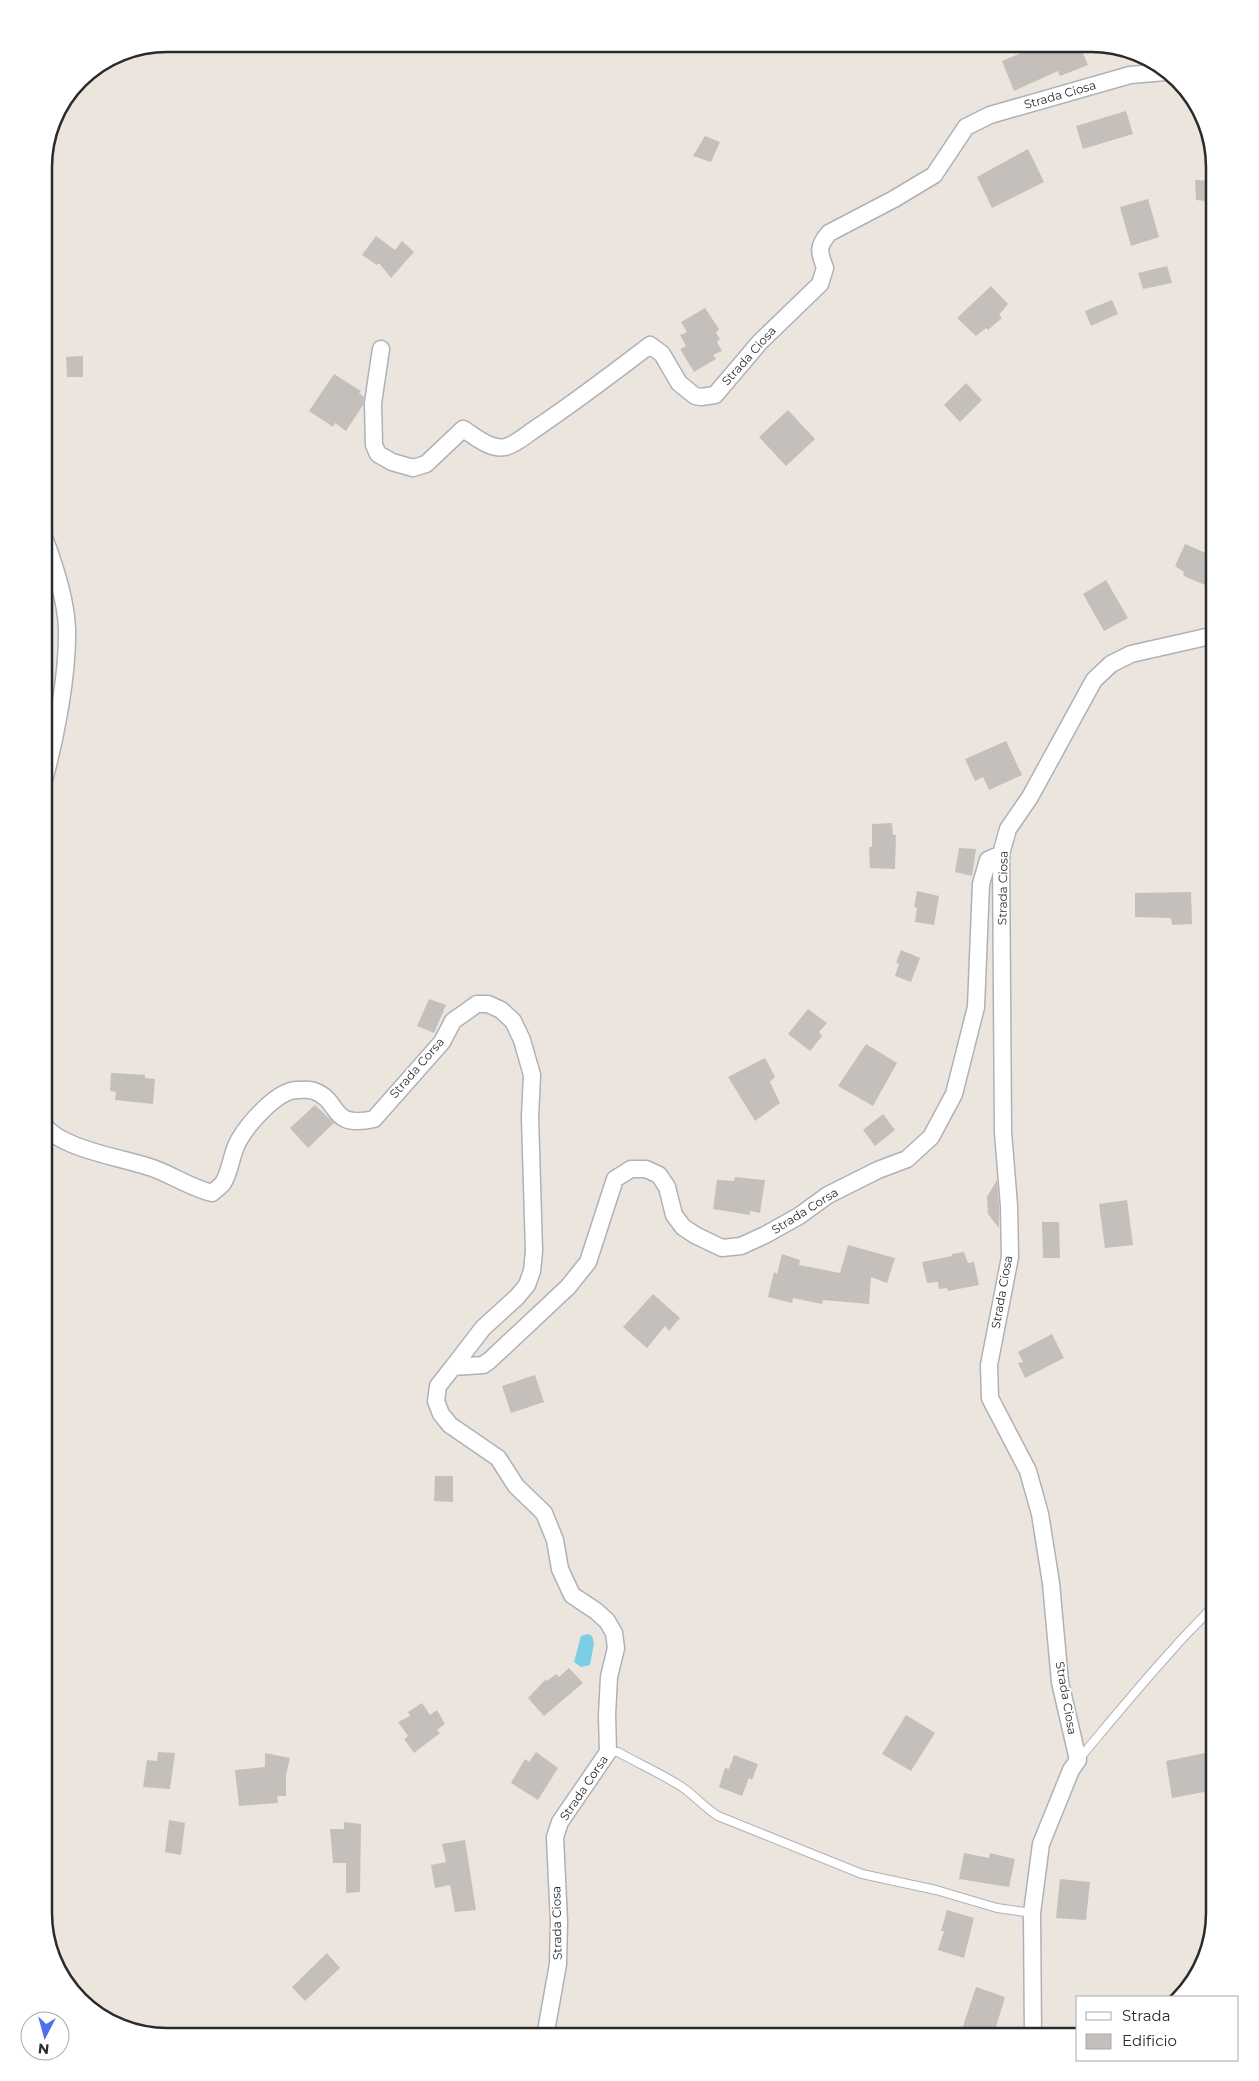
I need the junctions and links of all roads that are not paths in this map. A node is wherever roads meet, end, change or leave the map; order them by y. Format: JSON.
{"nodes":[{"id":1,"x":1156,"y":73,"type":"edge"},
{"id":2,"x":381,"y":348,"type":"dead end"},
{"id":3,"x":53,"y":566,"type":"edge"},
{"id":4,"x":1206,"y":637,"type":"edge"},
{"id":5,"x":53,"y":744,"type":"edge"},
{"id":6,"x":1001,"y":854,"type":"junction"},
{"id":7,"x":52,"y":1132,"type":"edge"},
{"id":8,"x":454,"y":1367,"type":"junction"},
{"id":9,"x":1206,"y":1614,"type":"edge"},
{"id":10,"x":608,"y":1752,"type":"junction"},
{"id":11,"x":1078,"y":1760,"type":"junction"},
{"id":12,"x":555,"y":1838,"type":"joint"},
{"id":13,"x":1032,"y":1913,"type":"junction"},
{"id":14,"x":547,"y":2028,"type":"edge"},
{"id":15,"x":1034,"y":2028,"type":"edge"}],
"edges":[{"from":1,"to":2,"type":"street","name":"Strada Ciosa"},
{"from":3,"to":5,"type":"street"},
{"from":4,"to":6,"type":"street","name":"Strada Ciosa"},
{"from":6,"to":8,"type":"street","name":"Strada Corsa"},
{"from":6,"to":11,"type":"street","name":"Strada Ciosa"},
{"from":7,"to":8,"type":"street","name":"Strada Corsa"},
{"from":8,"to":10,"type":"street","name":"Strada Corsa"},
{"from":9,"to":11,"type":"lane"},
{"from":10,"to":12,"type":"street","name":"Strada Corsa"},
{"from":10,"to":13,"type":"lane"},
{"from":11,"to":13,"type":"street"},
{"from":12,"to":14,"type":"street","name":"Strada Ciosa"},
{"from":13,"to":15,"type":"street"}]}
